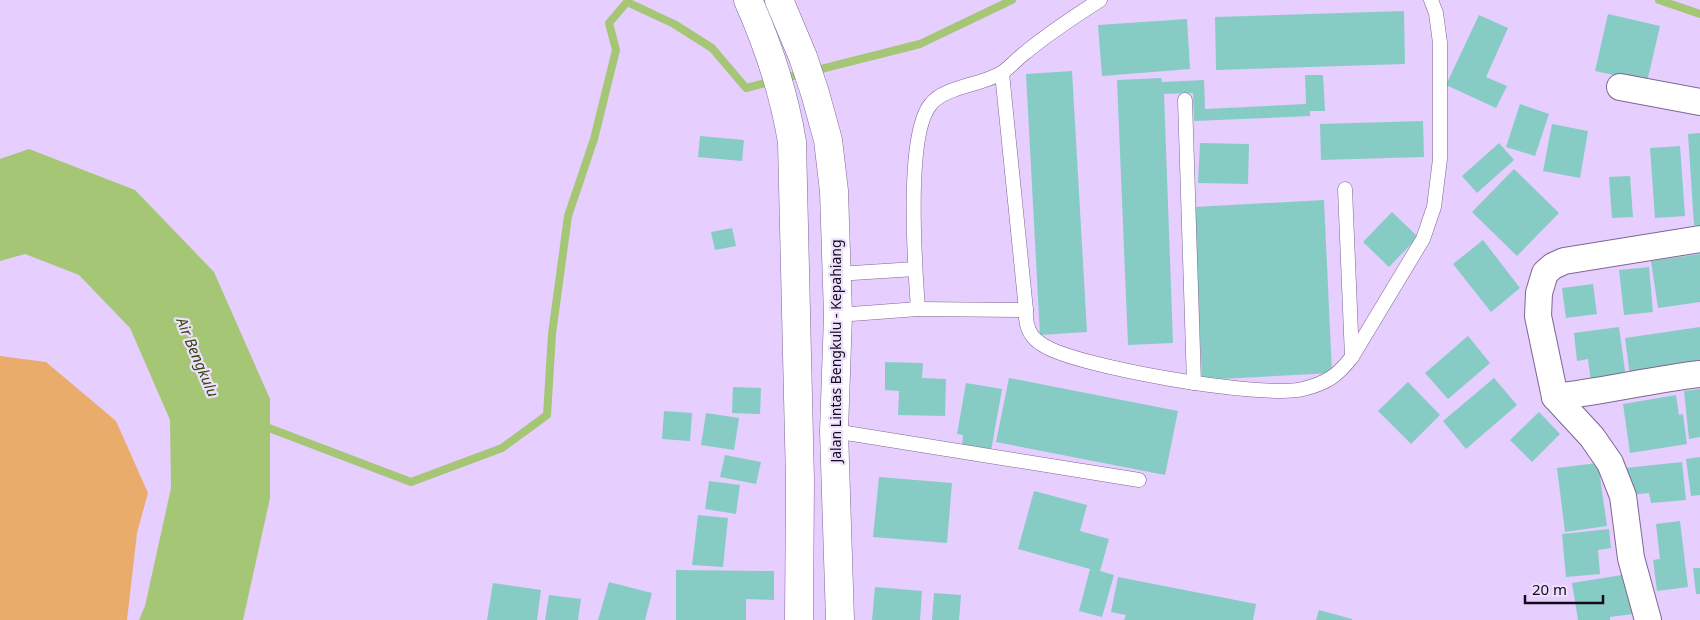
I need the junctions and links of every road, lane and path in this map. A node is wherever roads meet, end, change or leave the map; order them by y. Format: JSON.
{"nodes":[{"id":1,"x":748,"y":0,"type":"edge"},
{"id":2,"x":779,"y":0,"type":"edge"},
{"id":3,"x":1100,"y":0,"type":"edge"},
{"id":4,"x":1431,"y":0,"type":"edge"},
{"id":5,"x":1002,"y":73,"type":"junction"},
{"id":6,"x":1620,"y":87,"type":"dead end"},
{"id":7,"x":1184,"y":100,"type":"dead end"},
{"id":8,"x":1700,"y":102,"type":"edge"},
{"id":9,"x":1345,"y":189,"type":"dead end"},
{"id":10,"x":1700,"y":239,"type":"edge"},
{"id":11,"x":915,"y":269,"type":"junction"},
{"id":12,"x":837,"y":274,"type":"junction"},
{"id":13,"x":918,"y":309,"type":"junction"},
{"id":14,"x":1026,"y":310,"type":"junction"},
{"id":15,"x":838,"y":315,"type":"junction"},
{"id":16,"x":1352,"y":357,"type":"junction"},
{"id":17,"x":1700,"y":374,"type":"edge"},
{"id":18,"x":1194,"y":383,"type":"junction"},
{"id":19,"x":1555,"y":398,"type":"junction"},
{"id":20,"x":834,"y":431,"type":"junction"},
{"id":21,"x":1139,"y":480,"type":"dead end"},
{"id":22,"x":799,"y":620,"type":"edge"},
{"id":23,"x":840,"y":620,"type":"edge"},
{"id":24,"x":1648,"y":620,"type":"edge"}],
"edges":[{"from":1,"to":22,"type":"highway"},
{"from":2,"to":12,"type":"highway","name":"Jalan Lintas Bengkulu - Kepahiang"},
{"from":3,"to":5,"type":"lane"},
{"from":4,"to":16,"type":"lane"},
{"from":5,"to":11,"type":"lane"},
{"from":5,"to":14,"type":"lane"},
{"from":6,"to":8,"type":"street"},
{"from":7,"to":18,"type":"lane"},
{"from":9,"to":16,"type":"lane"},
{"from":10,"to":19,"type":"street"},
{"from":11,"to":12,"type":"lane"},
{"from":11,"to":13,"type":"lane"},
{"from":12,"to":15,"type":"highway","name":"Jalan Lintas Bengkulu - Kepahiang"},
{"from":13,"to":14,"type":"lane"},
{"from":13,"to":15,"type":"lane"},
{"from":14,"to":18,"type":"lane"},
{"from":15,"to":20,"type":"highway","name":"Jalan Lintas Bengkulu - Kepahiang"},
{"from":16,"to":18,"type":"lane"},
{"from":17,"to":19,"type":"street"},
{"from":19,"to":24,"type":"street"},
{"from":20,"to":21,"type":"lane"},
{"from":20,"to":23,"type":"highway","name":"Jalan Lintas Bengkulu - Kepahiang"}]}
